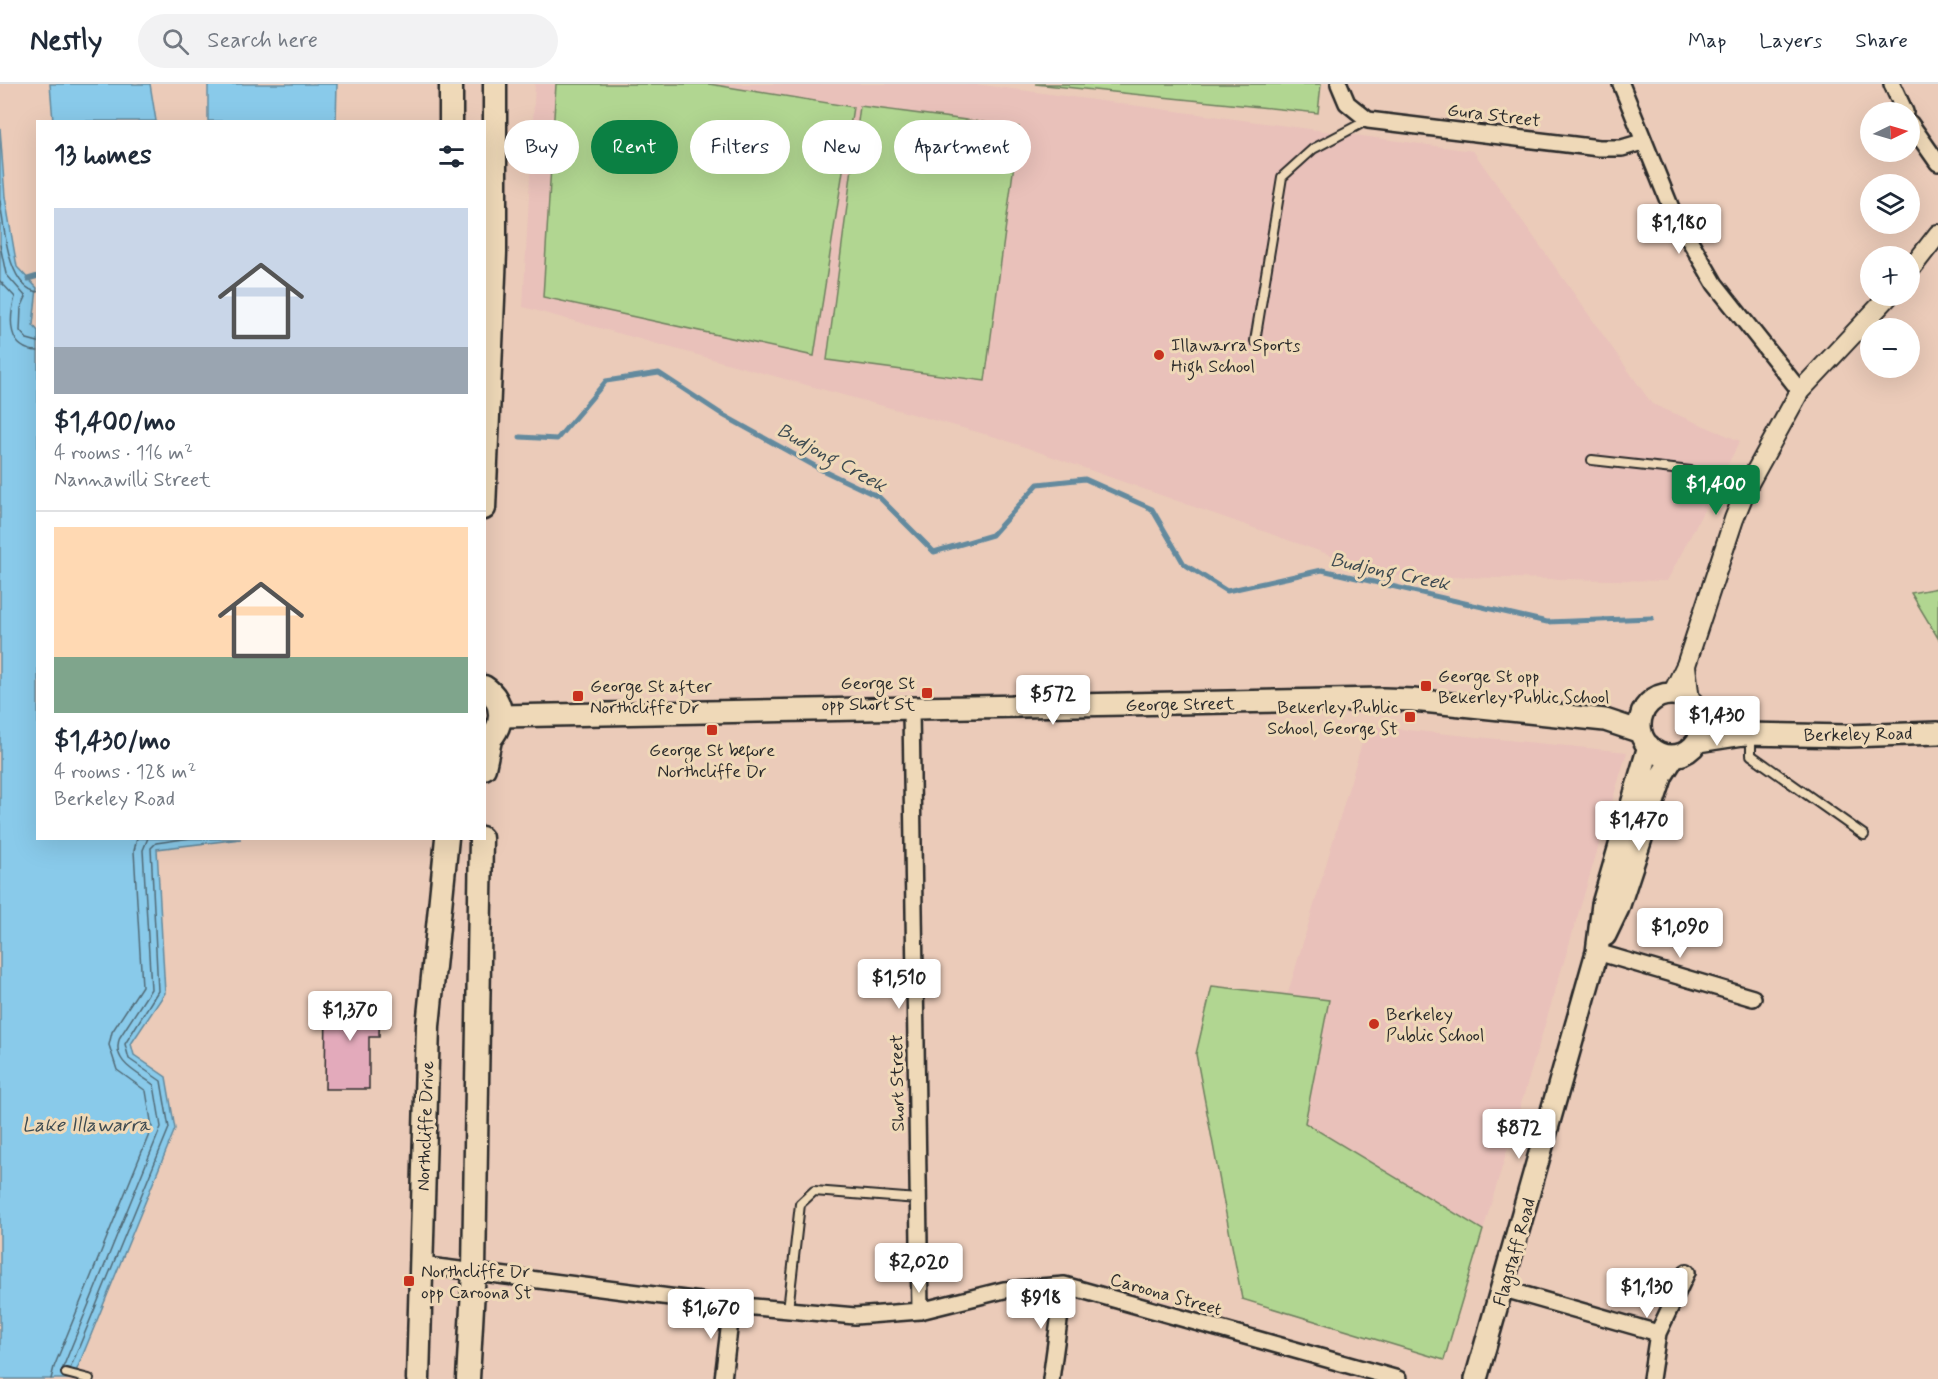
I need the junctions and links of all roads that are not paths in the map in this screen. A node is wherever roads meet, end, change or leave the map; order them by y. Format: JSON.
{"nodes":[{"id":1,"x":451,"y":84,"type":"edge"},
{"id":2,"x":495,"y":84,"type":"edge"},
{"id":3,"x":1339,"y":84,"type":"edge"},
{"id":4,"x":1621,"y":84,"type":"edge"},
{"id":5,"x":1892,"y":84,"type":"edge"},
{"id":6,"x":1900,"y":102,"type":"edge"},
{"id":7,"x":451,"y":120,"type":"edge"},
{"id":8,"x":1368,"y":120,"type":"junction"},
{"id":9,"x":1920,"y":138,"type":"edge"},
{"id":10,"x":1642,"y":142,"type":"junction"},
{"id":11,"x":1938,"y":164,"type":"edge"},
{"id":12,"x":1938,"y":234,"type":"edge"},
{"id":13,"x":1920,"y":257,"type":"edge"},
{"id":14,"x":1880,"y":306,"type":"edge"},
{"id":15,"x":1255,"y":341,"type":"dead end"},
{"id":16,"x":1800,"y":391,"type":"junction"},
{"id":17,"x":1592,"y":460,"type":"dead end"},
{"id":18,"x":486,"y":462,"type":"edge"},
{"id":19,"x":1747,"y":487,"type":"junction"},
{"id":20,"x":486,"y":686,"type":"edge"},
{"id":21,"x":1681,"y":698,"type":"junction"},
{"id":22,"x":911,"y":710,"type":"junction"},
{"id":23,"x":1645,"y":710,"type":"junction"},
{"id":24,"x":501,"y":716,"type":"junction"},
{"id":25,"x":1605,"y":720,"type":"junction"},
{"id":26,"x":1700,"y":731,"type":"junction"},
{"id":27,"x":1938,"y":733,"type":"edge"},
{"id":28,"x":1747,"y":734,"type":"junction"},
{"id":29,"x":1645,"y":739,"type":"junction"},
{"id":30,"x":488,"y":742,"type":"edge"},
{"id":31,"x":1674,"y":756,"type":"junction"},
{"id":32,"x":1864,"y":835,"type":"dead end"},
{"id":33,"x":447,"y":840,"type":"edge"},
{"id":34,"x":481,"y":840,"type":"edge"},
{"id":35,"x":1596,"y":952,"type":"junction"},
{"id":36,"x":1753,"y":998,"type":"dead end"},
{"id":37,"x":918,"y":1199,"type":"junction"},
{"id":38,"x":421,"y":1266,"type":"junction"},
{"id":39,"x":474,"y":1271,"type":"junction"},
{"id":40,"x":1687,"y":1272,"type":"dead end"},
{"id":41,"x":1064,"y":1285,"type":"junction"},
{"id":42,"x":1504,"y":1289,"type":"junction"},
{"id":43,"x":732,"y":1305,"type":"junction"},
{"id":44,"x":788,"y":1310,"type":"junction"},
{"id":45,"x":920,"y":1311,"type":"junction"},
{"id":46,"x":1658,"y":1333,"type":"junction"},
{"id":47,"x":66,"y":1373,"type":"dead end"},
{"id":48,"x":89,"y":1379,"type":"edge"},
{"id":49,"x":418,"y":1379,"type":"edge"},
{"id":50,"x":468,"y":1379,"type":"edge"},
{"id":51,"x":723,"y":1379,"type":"edge"},
{"id":52,"x":1051,"y":1379,"type":"edge"},
{"id":53,"x":1398,"y":1379,"type":"edge"},
{"id":54,"x":1476,"y":1379,"type":"edge"},
{"id":55,"x":1651,"y":1379,"type":"edge"}],
"edges":[{"from":1,"to":7,"type":"main road"},
{"from":2,"to":18,"type":"main road"},
{"from":3,"to":8,"type":"street"},
{"from":4,"to":10,"type":"street"},
{"from":5,"to":6,"type":"street"},
{"from":8,"to":10,"type":"street","name":"Gura Street"},
{"from":8,"to":15,"type":"lane"},
{"from":9,"to":11,"type":"street"},
{"from":10,"to":16,"type":"street"},
{"from":12,"to":13,"type":"street"},
{"from":14,"to":16,"type":"street"},
{"from":16,"to":19,"type":"street"},
{"from":17,"to":19,"type":"lane"},
{"from":19,"to":21,"type":"street"},
{"from":20,"to":24,"type":"main road"},
{"from":21,"to":23,"type":"main road"},
{"from":21,"to":26,"type":"main road"},
{"from":22,"to":24,"type":"main road","name":"George Street"},
{"from":22,"to":25,"type":"main road","name":"George Street"},
{"from":22,"to":37,"type":"street","name":"Short Street"},
{"from":23,"to":25,"type":"main road","name":"George Street"},
{"from":23,"to":29,"type":"main road"},
{"from":24,"to":30,"type":"main road"},
{"from":25,"to":29,"type":"main road","name":"George Street"},
{"from":26,"to":28,"type":"main road","name":"Berkeley Road"},
{"from":26,"to":31,"type":"main road"},
{"from":27,"to":28,"type":"main road","name":"Berkeley Road"},
{"from":28,"to":32,"type":"lane"},
{"from":29,"to":31,"type":"main road"},
{"from":29,"to":35,"type":"main road","name":"Flagstaff Road"},
{"from":31,"to":35,"type":"main road","name":"Flagstaff Road"},
{"from":33,"to":38,"type":"main road","name":"Northcliffe Drive"},
{"from":34,"to":39,"type":"main road"},
{"from":35,"to":36,"type":"street"},
{"from":35,"to":42,"type":"main road","name":"Flagstaff Road"},
{"from":37,"to":44,"type":"lane"},
{"from":37,"to":45,"type":"street","name":"Short Street"},
{"from":38,"to":39,"type":"street","name":"Caroona Street"},
{"from":38,"to":49,"type":"main road","name":"Northcliffe Drive"},
{"from":39,"to":43,"type":"street","name":"Caroona Street"},
{"from":39,"to":50,"type":"main road"},
{"from":40,"to":46,"type":"street"},
{"from":41,"to":45,"type":"street","name":"Caroona Street"},
{"from":41,"to":52,"type":"street"},
{"from":41,"to":53,"type":"street","name":"Caroona Street"},
{"from":42,"to":46,"type":"street"},
{"from":42,"to":54,"type":"main road","name":"Flagstaff Road"},
{"from":43,"to":44,"type":"street","name":"Caroona Street"},
{"from":43,"to":51,"type":"street"},
{"from":44,"to":45,"type":"street","name":"Caroona Street"},
{"from":46,"to":55,"type":"street"},
{"from":47,"to":48,"type":"lane"}]}
